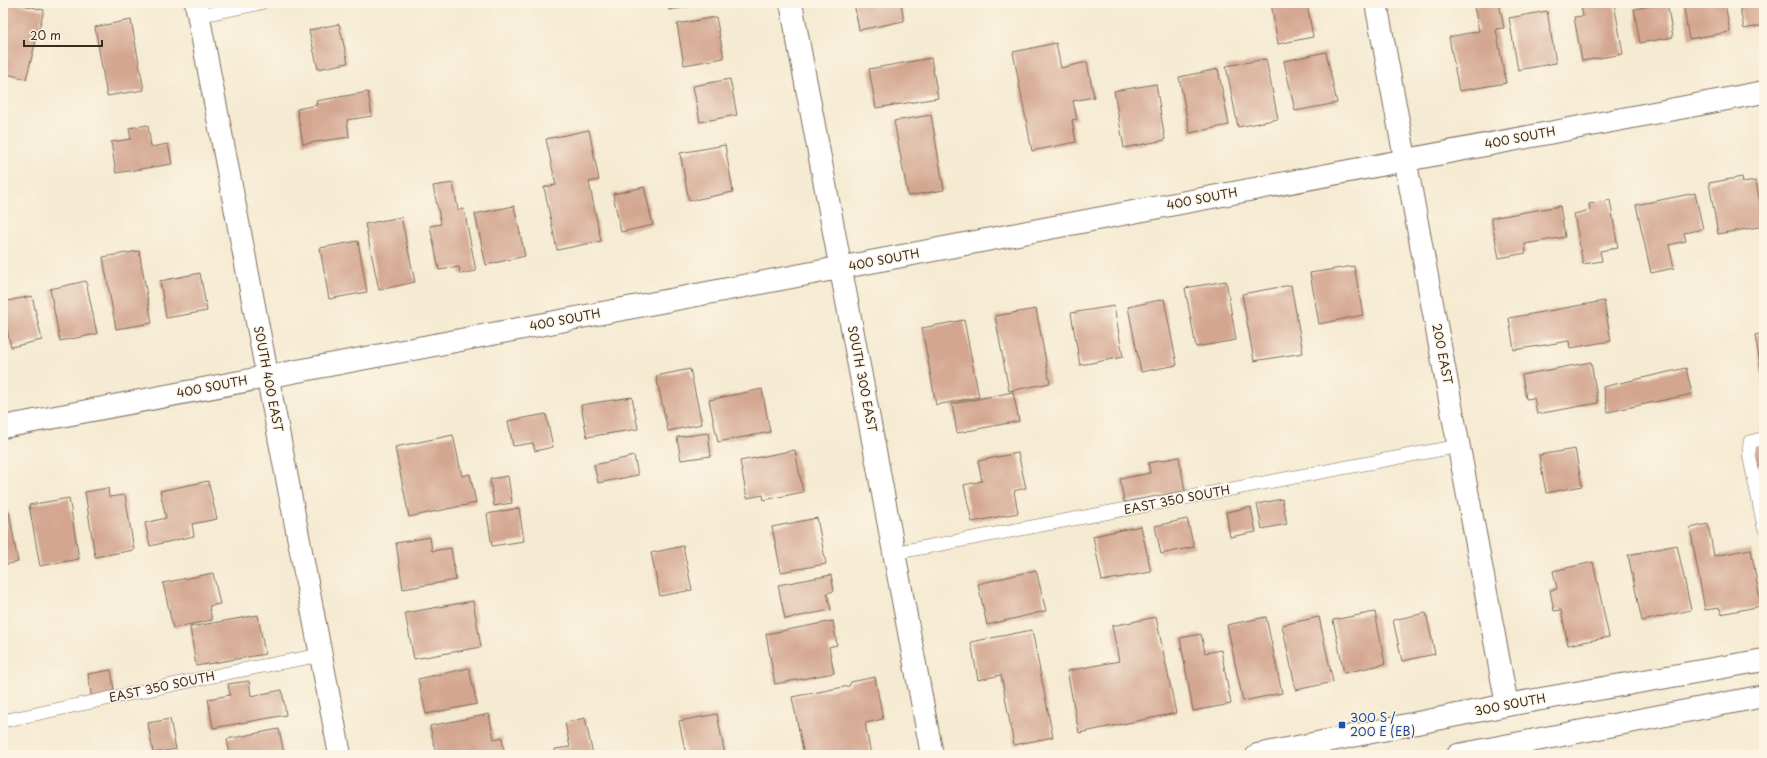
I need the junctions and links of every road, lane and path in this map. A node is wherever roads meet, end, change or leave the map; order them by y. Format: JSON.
{"nodes":[{"id":1,"x":261,"y":3,"type":"edge"},
{"id":2,"x":791,"y":3,"type":"edge"},
{"id":3,"x":1376,"y":3,"type":"edge"},
{"id":4,"x":197,"y":9,"type":"edge"},
{"id":5,"x":1764,"y":92,"type":"edge"},
{"id":6,"x":1406,"y":160,"type":"junction"},
{"id":7,"x":841,"y":268,"type":"junction"},
{"id":8,"x":267,"y":377,"type":"junction"},
{"id":9,"x":3,"y":427,"type":"edge"},
{"id":10,"x":1764,"y":438,"type":"edge"},
{"id":11,"x":1459,"y":446,"type":"junction"},
{"id":12,"x":1764,"y":527,"type":"edge"},
{"id":13,"x":894,"y":553,"type":"junction"},
{"id":14,"x":321,"y":655,"type":"junction"},
{"id":15,"x":1764,"y":660,"type":"edge"},
{"id":16,"x":1764,"y":696,"type":"edge"},
{"id":17,"x":1507,"y":705,"type":"junction"},
{"id":18,"x":3,"y":721,"type":"edge"},
{"id":19,"x":1515,"y":750,"type":"edge"},
{"id":20,"x":340,"y":755,"type":"edge"},
{"id":21,"x":932,"y":755,"type":"edge"},
{"id":22,"x":1257,"y":755,"type":"edge"},
{"id":23,"x":1458,"y":755,"type":"edge"}],
"edges":[{"from":1,"to":4,"type":"lane"},
{"from":2,"to":7,"type":"street","name":"SOUTH 300 EAST"},
{"from":3,"to":6,"type":"street","name":"200 EAST"},
{"from":4,"to":8,"type":"street","name":"SOUTH 400 EAST"},
{"from":5,"to":6,"type":"street","name":"400 SOUTH"},
{"from":6,"to":7,"type":"street","name":"400 SOUTH"},
{"from":6,"to":11,"type":"street","name":"200 EAST"},
{"from":7,"to":8,"type":"street","name":"400 SOUTH"},
{"from":7,"to":13,"type":"street","name":"SOUTH 300 EAST"},
{"from":8,"to":9,"type":"street","name":"400 SOUTH"},
{"from":8,"to":14,"type":"street","name":"SOUTH 400 EAST"},
{"from":10,"to":12,"type":"lane"},
{"from":11,"to":13,"type":"lane","name":"EAST 350 SOUTH"},
{"from":11,"to":17,"type":"street","name":"200 EAST"},
{"from":13,"to":21,"type":"street","name":"SOUTH 300 EAST"},
{"from":14,"to":18,"type":"lane","name":"EAST 350 SOUTH"},
{"from":14,"to":20,"type":"street","name":"SOUTH 400 EAST"},
{"from":15,"to":17,"type":"street","name":"300 SOUTH"},
{"from":16,"to":19,"type":"street"},
{"from":17,"to":22,"type":"street","name":"300 SOUTH"},
{"from":19,"to":23,"type":"street"}]}
